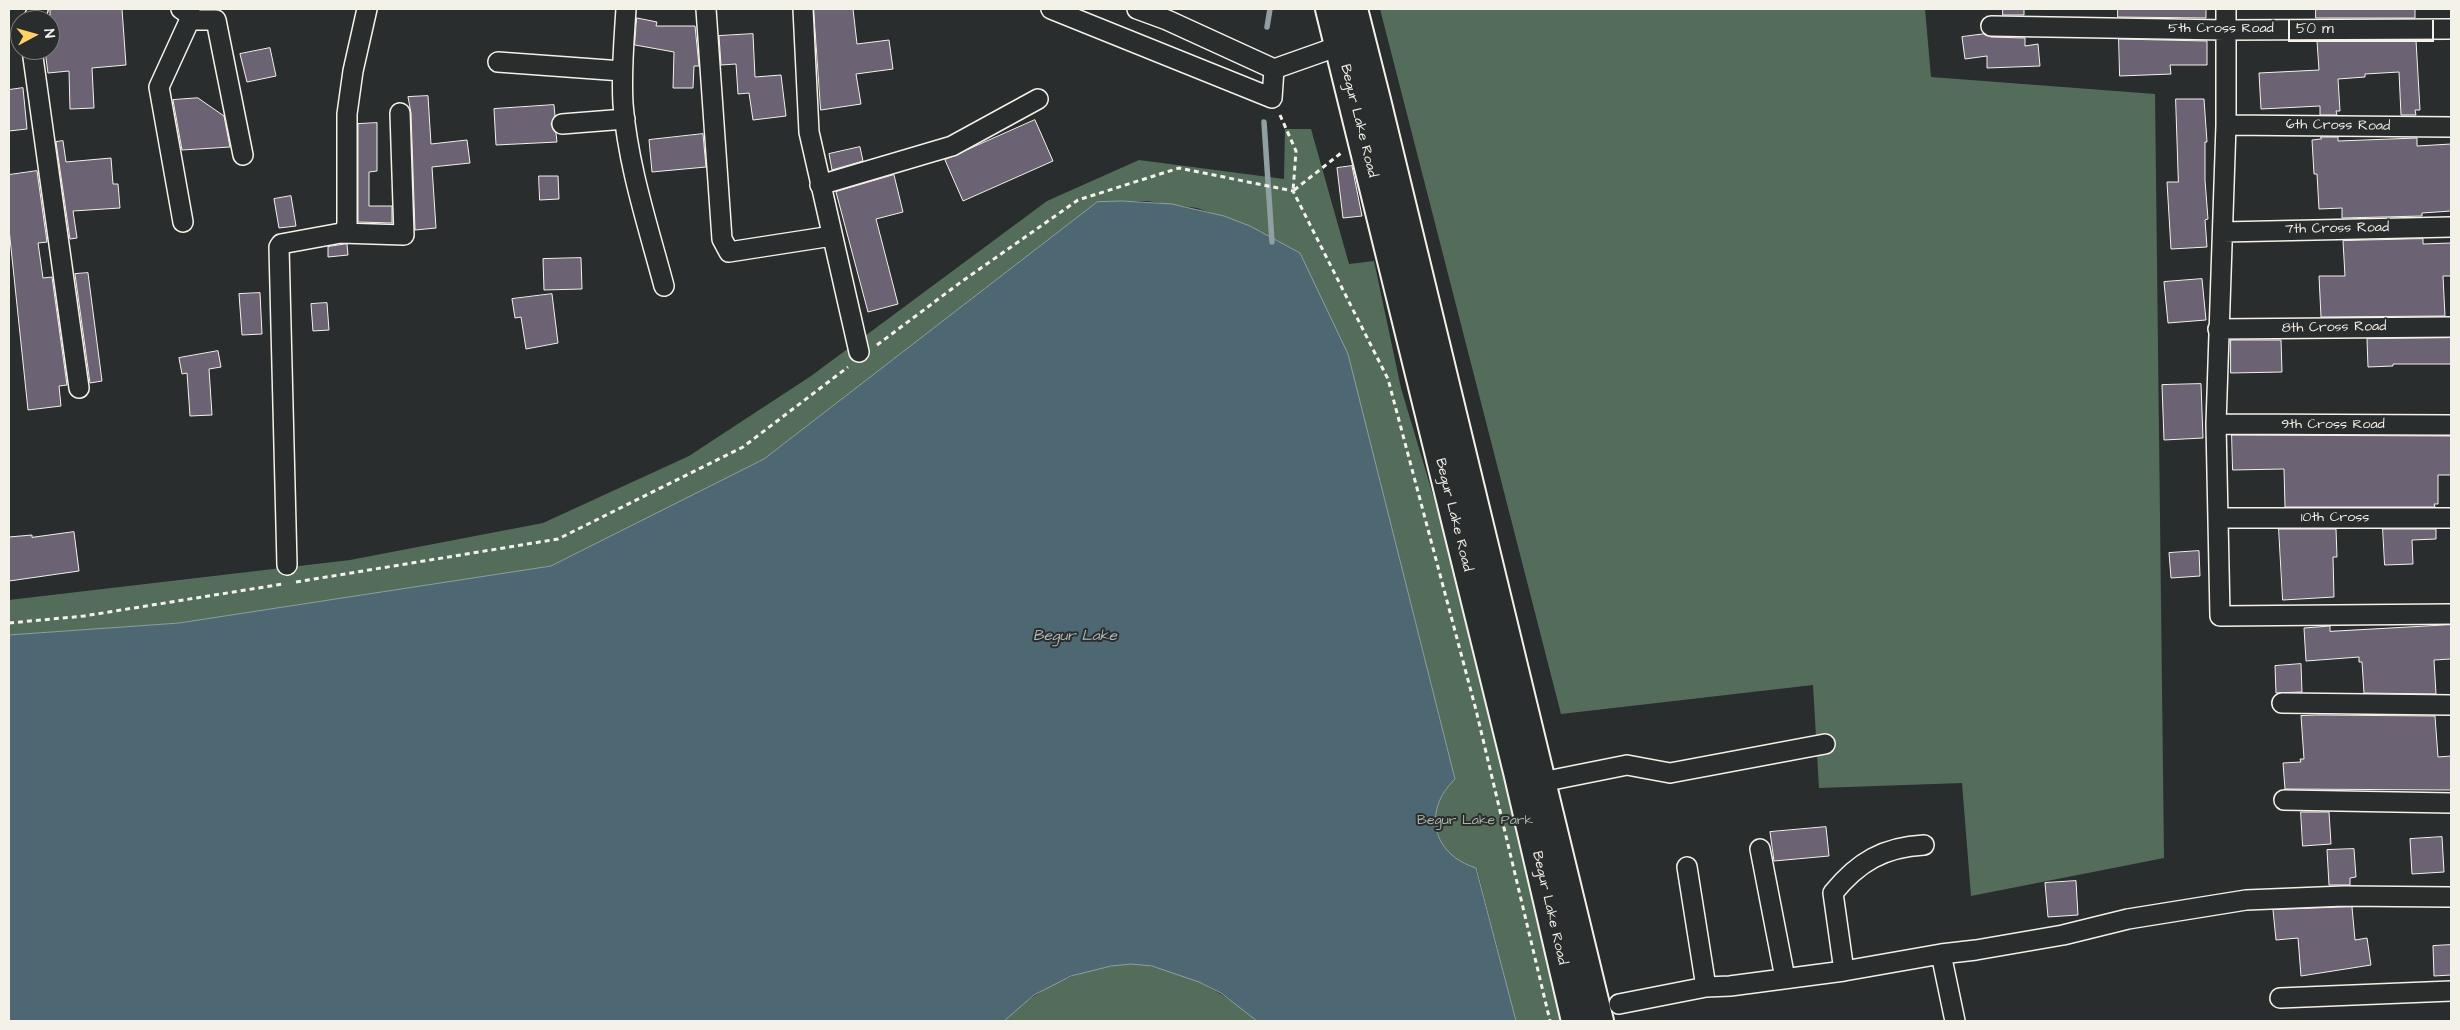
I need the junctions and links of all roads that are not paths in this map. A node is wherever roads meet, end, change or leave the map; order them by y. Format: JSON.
{"nodes":[{"id":1,"x":367,"y":9,"type":"edge"},
{"id":2,"x":626,"y":9,"type":"edge"},
{"id":3,"x":706,"y":9,"type":"edge"},
{"id":4,"x":803,"y":9,"type":"edge"},
{"id":5,"x":1051,"y":9,"type":"edge"},
{"id":6,"x":1137,"y":9,"type":"edge"},
{"id":7,"x":1329,"y":9,"type":"edge"},
{"id":8,"x":1354,"y":9,"type":"edge"},
{"id":9,"x":2226,"y":9,"type":"edge"},
{"id":10,"x":186,"y":13,"type":"edge"},
{"id":11,"x":1991,"y":26,"type":"dead end"},
{"id":12,"x":2451,"y":29,"type":"edge"},
{"id":13,"x":2225,"y":30,"type":"junction"},
{"id":14,"x":1339,"y":46,"type":"junction"},
{"id":15,"x":33,"y":60,"type":"edge"},
{"id":16,"x":498,"y":62,"type":"dead end"},
{"id":17,"x":1274,"y":69,"type":"junction"},
{"id":18,"x":622,"y":71,"type":"junction"},
{"id":19,"x":1038,"y":99,"type":"dead end"},
{"id":20,"x":1366,"y":102,"type":"junction"},
{"id":21,"x":400,"y":113,"type":"dead end"},
{"id":22,"x":625,"y":119,"type":"junction"},
{"id":23,"x":562,"y":124,"type":"dead end"},
{"id":24,"x":2226,"y":125,"type":"junction"},
{"id":25,"x":2451,"y":127,"type":"edge"},
{"id":26,"x":244,"y":155,"type":"dead end"},
{"id":27,"x":820,"y":185,"type":"junction"},
{"id":28,"x":183,"y":222,"type":"dead end"},
{"id":29,"x":2451,"y":227,"type":"edge"},
{"id":30,"x":2223,"y":232,"type":"junction"},
{"id":31,"x":341,"y":233,"type":"junction"},
{"id":32,"x":832,"y":236,"type":"junction"},
{"id":33,"x":664,"y":286,"type":"dead end"},
{"id":34,"x":2451,"y":327,"type":"edge"},
{"id":35,"x":2218,"y":329,"type":"junction"},
{"id":36,"x":862,"y":354,"type":"road end"},
{"id":37,"x":79,"y":388,"type":"dead end"},
{"id":38,"x":2216,"y":424,"type":"junction"},
{"id":39,"x":2451,"y":425,"type":"edge"},
{"id":40,"x":1449,"y":448,"type":"junction"},
{"id":41,"x":2219,"y":518,"type":"junction"},
{"id":42,"x":2451,"y":518,"type":"edge"},
{"id":43,"x":287,"y":565,"type":"dead end"},
{"id":44,"x":2451,"y":614,"type":"edge"},
{"id":45,"x":2282,"y":703,"type":"dead end"},
{"id":46,"x":2451,"y":705,"type":"edge"},
{"id":47,"x":1825,"y":744,"type":"dead end"},
{"id":48,"x":1542,"y":782,"type":"junction"},
{"id":49,"x":2284,"y":800,"type":"dead end"},
{"id":50,"x":2451,"y":803,"type":"edge"},
{"id":51,"x":1924,"y":845,"type":"dead end"},
{"id":52,"x":1760,"y":849,"type":"dead end"},
{"id":53,"x":1687,"y":867,"type":"dead end"},
{"id":54,"x":2451,"y":896,"type":"edge"},
{"id":55,"x":1941,"y":954,"type":"junction"},
{"id":56,"x":1844,"y":971,"type":"junction"},
{"id":57,"x":1785,"y":978,"type":"junction"},
{"id":58,"x":1706,"y":987,"type":"junction"},
{"id":59,"x":2451,"y":992,"type":"edge"},
{"id":60,"x":2280,"y":998,"type":"dead end"},
{"id":61,"x":1619,"y":1004,"type":"dead end"},
{"id":62,"x":1575,"y":1021,"type":"edge"},
{"id":63,"x":1600,"y":1021,"type":"edge"},
{"id":64,"x":1955,"y":1021,"type":"edge"}],
"edges":[{"from":1,"to":31,"type":"street"},
{"from":2,"to":18,"type":"street"},
{"from":3,"to":32,"type":"street"},
{"from":4,"to":27,"type":"street"},
{"from":5,"to":17,"type":"street"},
{"from":6,"to":17,"type":"street"},
{"from":7,"to":14,"type":"main road","name":"Begur Lake Road"},
{"from":8,"to":20,"type":"main road","name":"Begur Lake Road"},
{"from":9,"to":13,"type":"street"},
{"from":10,"to":26,"type":"street"},
{"from":10,"to":28,"type":"street"},
{"from":11,"to":13,"type":"street","name":"5th Cross Road"},
{"from":12,"to":13,"type":"street","name":"5th Cross Road"},
{"from":13,"to":24,"type":"street"},
{"from":14,"to":17,"type":"street"},
{"from":14,"to":20,"type":"main road","name":"Begur Lake Road"},
{"from":15,"to":37,"type":"street"},
{"from":16,"to":18,"type":"street"},
{"from":18,"to":22,"type":"street"},
{"from":19,"to":27,"type":"street"},
{"from":20,"to":40,"type":"main road","name":"Begur Lake Road"},
{"from":20,"to":40,"type":"main road","name":"Begur Lake Road"},
{"from":21,"to":31,"type":"street"},
{"from":22,"to":23,"type":"street"},
{"from":22,"to":33,"type":"street"},
{"from":24,"to":25,"type":"street","name":"6th Cross Road"},
{"from":24,"to":30,"type":"street"},
{"from":27,"to":32,"type":"street"},
{"from":29,"to":30,"type":"street","name":"7th Cross Road"},
{"from":30,"to":35,"type":"street"},
{"from":31,"to":43,"type":"street"},
{"from":32,"to":36,"type":"street"},
{"from":34,"to":35,"type":"street","name":"8th Cross Road"},
{"from":35,"to":38,"type":"street"},
{"from":38,"to":39,"type":"street","name":"9th Cross Road"},
{"from":38,"to":41,"type":"street"},
{"from":40,"to":48,"type":"main road","name":"Begur Lake Road"},
{"from":40,"to":62,"type":"main road","name":"Begur Lake Road"},
{"from":41,"to":42,"type":"street","name":"10th Cross"},
{"from":41,"to":44,"type":"street"},
{"from":45,"to":46,"type":"street"},
{"from":47,"to":48,"type":"street"},
{"from":48,"to":63,"type":"main road","name":"Begur Lake Road"},
{"from":49,"to":50,"type":"street"},
{"from":51,"to":56,"type":"street"},
{"from":52,"to":57,"type":"street"},
{"from":53,"to":58,"type":"street"},
{"from":54,"to":55,"type":"street"},
{"from":55,"to":56,"type":"street"},
{"from":55,"to":64,"type":"street"},
{"from":56,"to":57,"type":"street"},
{"from":57,"to":58,"type":"street"},
{"from":58,"to":61,"type":"street"},
{"from":59,"to":60,"type":"street"}]}
